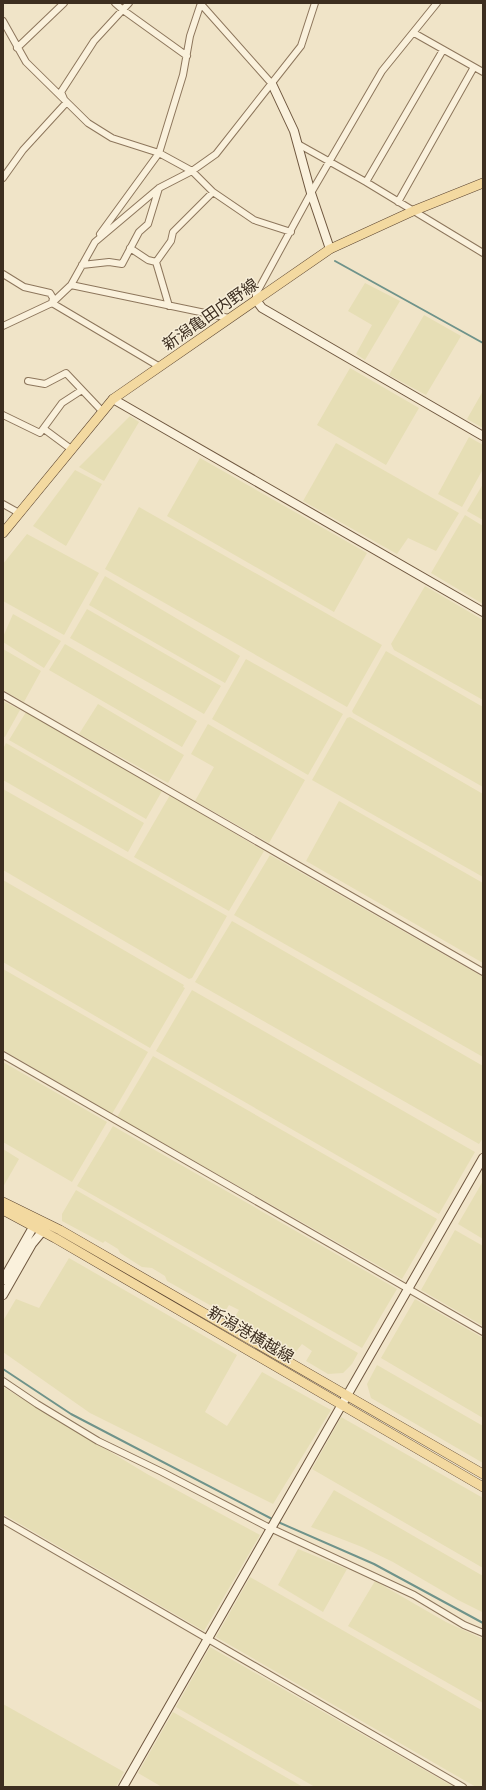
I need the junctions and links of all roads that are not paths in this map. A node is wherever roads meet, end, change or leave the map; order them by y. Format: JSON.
{"nodes":[{"id":1,"x":64,"y":3,"type":"edge"},
{"id":2,"x":115,"y":3,"type":"edge"},
{"id":3,"x":129,"y":3,"type":"edge"},
{"id":4,"x":200,"y":3,"type":"edge"},
{"id":5,"x":315,"y":3,"type":"edge"},
{"id":6,"x":437,"y":3,"type":"edge"},
{"id":7,"x":123,"y":10,"type":"junction"},
{"id":8,"x":3,"y":20,"type":"edge"},
{"id":9,"x":414,"y":33,"type":"junction"},
{"id":10,"x":17,"y":48,"type":"junction"},
{"id":11,"x":443,"y":50,"type":"junction"},
{"id":12,"x":187,"y":56,"type":"junction"},
{"id":13,"x":474,"y":67,"type":"junction"},
{"id":14,"x":483,"y":72,"type":"edge"},
{"id":15,"x":272,"y":84,"type":"junction"},
{"id":16,"x":66,"y":102,"type":"junction"},
{"id":17,"x":298,"y":144,"type":"junction"},
{"id":18,"x":159,"y":153,"type":"junction"},
{"id":19,"x":331,"y":162,"type":"junction"},
{"id":20,"x":192,"y":171,"type":"junction"},
{"id":21,"x":3,"y":178,"type":"edge"},
{"id":22,"x":366,"y":182,"type":"junction"},
{"id":23,"x":483,"y":183,"type":"edge"},
{"id":24,"x":159,"y":188,"type":"junction"},
{"id":25,"x":213,"y":192,"type":"junction"},
{"id":26,"x":311,"y":193,"type":"junction"},
{"id":27,"x":398,"y":202,"type":"junction"},
{"id":28,"x":413,"y":212,"type":"junction"},
{"id":29,"x":291,"y":232,"type":"junction"},
{"id":30,"x":95,"y":242,"type":"junction"},
{"id":31,"x":130,"y":248,"type":"junction"},
{"id":32,"x":330,"y":249,"type":"junction"},
{"id":33,"x":483,"y":254,"type":"edge"},
{"id":34,"x":156,"y":262,"type":"junction"},
{"id":35,"x":82,"y":265,"type":"junction"},
{"id":36,"x":3,"y":274,"type":"edge"},
{"id":37,"x":71,"y":285,"type":"junction"},
{"id":38,"x":256,"y":300,"type":"junction"},
{"id":39,"x":52,"y":303,"type":"junction"},
{"id":40,"x":169,"y":306,"type":"junction"},
{"id":41,"x":229,"y":318,"type":"junction"},
{"id":42,"x":3,"y":326,"type":"edge"},
{"id":43,"x":160,"y":367,"type":"junction"},
{"id":44,"x":28,"y":381,"type":"dead end"},
{"id":45,"x":82,"y":390,"type":"junction"},
{"id":46,"x":113,"y":399,"type":"junction"},
{"id":47,"x":102,"y":411,"type":"junction"},
{"id":48,"x":3,"y":415,"type":"edge"},
{"id":49,"x":44,"y":429,"type":"junction"},
{"id":50,"x":483,"y":436,"type":"edge"},
{"id":51,"x":71,"y":449,"type":"junction"},
{"id":52,"x":3,"y":504,"type":"edge"},
{"id":53,"x":19,"y":513,"type":"junction"},
{"id":54,"x":3,"y":533,"type":"edge"},
{"id":55,"x":483,"y":612,"type":"edge"},
{"id":56,"x":3,"y":695,"type":"edge"},
{"id":57,"x":483,"y":972,"type":"edge"},
{"id":58,"x":3,"y":1055,"type":"edge"},
{"id":59,"x":483,"y":1158,"type":"edge"},
{"id":60,"x":3,"y":1202,"type":"edge"},
{"id":61,"x":3,"y":1210,"type":"edge"},
{"id":62,"x":35,"y":1223,"type":"junction"},
{"id":63,"x":44,"y":1228,"type":"junction"},
{"id":64,"x":3,"y":1280,"type":"edge"},
{"id":65,"x":408,"y":1289,"type":"junction"},
{"id":66,"x":3,"y":1295,"type":"edge"},
{"id":67,"x":483,"y":1332,"type":"edge"},
{"id":68,"x":3,"y":1381,"type":"edge"},
{"id":69,"x":347,"y":1395,"type":"junction"},
{"id":70,"x":342,"y":1404,"type":"junction"},
{"id":71,"x":483,"y":1474,"type":"edge"},
{"id":72,"x":483,"y":1487,"type":"edge"},
{"id":73,"x":3,"y":1520,"type":"edge"},
{"id":74,"x":272,"y":1529,"type":"junction"},
{"id":75,"x":483,"y":1633,"type":"edge"},
{"id":76,"x":208,"y":1639,"type":"junction"},
{"id":77,"x":123,"y":1787,"type":"edge"},
{"id":78,"x":463,"y":1787,"type":"edge"}],
"edges":[{"from":1,"to":10,"type":"street"},
{"from":2,"to":7,"type":"street"},
{"from":3,"to":7,"type":"street"},
{"from":4,"to":12,"type":"street"},
{"from":4,"to":15,"type":"street"},
{"from":5,"to":15,"type":"street"},
{"from":6,"to":9,"type":"street"},
{"from":7,"to":12,"type":"street"},
{"from":7,"to":16,"type":"street"},
{"from":8,"to":10,"type":"street"},
{"from":9,"to":11,"type":"street"},
{"from":9,"to":19,"type":"street"},
{"from":10,"to":16,"type":"street"},
{"from":11,"to":13,"type":"street"},
{"from":11,"to":22,"type":"street"},
{"from":12,"to":18,"type":"street"},
{"from":13,"to":14,"type":"street"},
{"from":13,"to":27,"type":"street"},
{"from":15,"to":17,"type":"street"},
{"from":15,"to":20,"type":"street"},
{"from":16,"to":18,"type":"street"},
{"from":16,"to":21,"type":"street"},
{"from":17,"to":19,"type":"street"},
{"from":17,"to":26,"type":"street"},
{"from":18,"to":20,"type":"street"},
{"from":18,"to":30,"type":"street"},
{"from":19,"to":22,"type":"street"},
{"from":19,"to":26,"type":"street"},
{"from":20,"to":24,"type":"street"},
{"from":20,"to":25,"type":"street"},
{"from":22,"to":27,"type":"street"},
{"from":23,"to":28,"type":"main road","name":"新潟亀田内野線"},
{"from":24,"to":30,"type":"street"},
{"from":24,"to":31,"type":"street"},
{"from":25,"to":29,"type":"street"},
{"from":25,"to":34,"type":"street"},
{"from":26,"to":29,"type":"street"},
{"from":26,"to":32,"type":"street"},
{"from":27,"to":28,"type":"street"},
{"from":28,"to":32,"type":"main road","name":"新潟亀田内野線"},
{"from":28,"to":33,"type":"street"},
{"from":29,"to":38,"type":"street"},
{"from":30,"to":35,"type":"street"},
{"from":31,"to":34,"type":"street"},
{"from":31,"to":35,"type":"street"},
{"from":32,"to":38,"type":"main road","name":"新潟亀田内野線"},
{"from":34,"to":40,"type":"street"},
{"from":35,"to":37,"type":"street"},
{"from":36,"to":39,"type":"street"},
{"from":37,"to":39,"type":"street"},
{"from":37,"to":40,"type":"street"},
{"from":38,"to":41,"type":"main road","name":"新潟亀田内野線"},
{"from":38,"to":50,"type":"street"},
{"from":39,"to":42,"type":"street"},
{"from":39,"to":43,"type":"street"},
{"from":40,"to":41,"type":"street"},
{"from":41,"to":43,"type":"main road","name":"新潟亀田内野線"},
{"from":43,"to":46,"type":"main road","name":"新潟亀田内野線"},
{"from":44,"to":45,"type":"street"},
{"from":45,"to":47,"type":"street"},
{"from":45,"to":49,"type":"street"},
{"from":46,"to":47,"type":"main road","name":"新潟亀田内野線"},
{"from":46,"to":55,"type":"street"},
{"from":47,"to":51,"type":"main road","name":"新潟亀田内野線"},
{"from":48,"to":49,"type":"street"},
{"from":49,"to":51,"type":"street"},
{"from":51,"to":53,"type":"main road","name":"新潟亀田内野線"},
{"from":52,"to":53,"type":"street"},
{"from":53,"to":54,"type":"main road","name":"新潟亀田内野線"},
{"from":56,"to":57,"type":"street"},
{"from":58,"to":65,"type":"street"},
{"from":59,"to":65,"type":"street"},
{"from":60,"to":62,"type":"main road","name":"新潟港横越線"},
{"from":61,"to":62,"type":"main road","name":"新潟港横越線"},
{"from":62,"to":63,"type":"main road","name":"新潟港横越線"},
{"from":62,"to":64,"type":"street"},
{"from":63,"to":66,"type":"street"},
{"from":63,"to":69,"type":"main road","name":"新潟港横越線"},
{"from":63,"to":70,"type":"main road","name":"新潟港横越線"},
{"from":65,"to":67,"type":"street"},
{"from":65,"to":69,"type":"street"},
{"from":68,"to":74,"type":"street"},
{"from":69,"to":70,"type":"street"},
{"from":69,"to":71,"type":"main road","name":"新潟港横越線"},
{"from":70,"to":72,"type":"main road","name":"新潟港横越線"},
{"from":70,"to":74,"type":"street"},
{"from":73,"to":76,"type":"street"},
{"from":74,"to":75,"type":"street"},
{"from":74,"to":76,"type":"street"},
{"from":76,"to":77,"type":"street"},
{"from":76,"to":78,"type":"street"}]}
